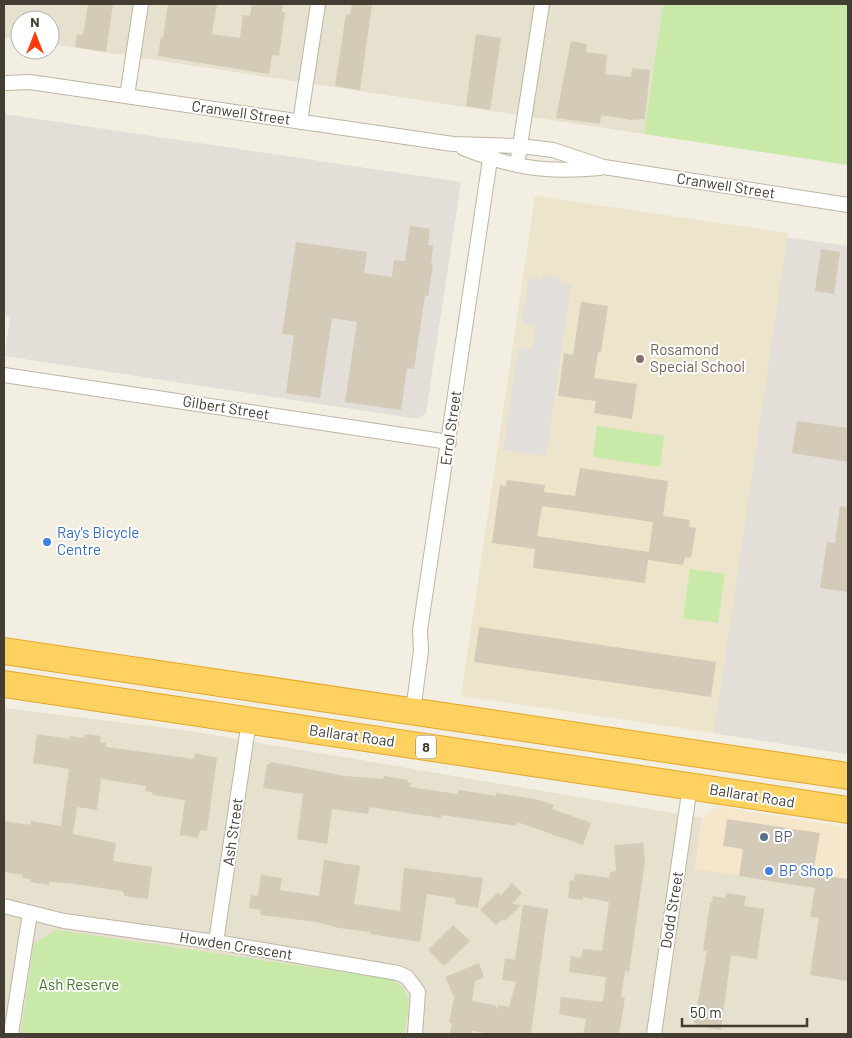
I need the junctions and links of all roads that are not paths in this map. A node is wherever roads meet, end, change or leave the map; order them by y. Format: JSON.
{"nodes":[{"id":1,"x":141,"y":4,"type":"edge"},
{"id":2,"x":318,"y":4,"type":"edge"},
{"id":3,"x":542,"y":4,"type":"edge"},
{"id":4,"x":4,"y":73,"type":"edge"},
{"id":5,"x":30,"y":82,"type":"junction"},
{"id":6,"x":4,"y":83,"type":"edge"},
{"id":7,"x":127,"y":96,"type":"junction"},
{"id":8,"x":300,"y":122,"type":"junction"},
{"id":9,"x":520,"y":146,"type":"junction"},
{"id":10,"x":491,"y":152,"type":"junction"},
{"id":11,"x":517,"y":166,"type":"junction"},
{"id":12,"x":604,"y":167,"type":"junction"},
{"id":13,"x":848,"y":205,"type":"edge"},
{"id":14,"x":4,"y":375,"type":"edge"},
{"id":15,"x":449,"y":442,"type":"junction"},
{"id":16,"x":4,"y":651,"type":"edge"},
{"id":17,"x":4,"y":684,"type":"edge"},
{"id":18,"x":412,"y":711,"type":"junction"},
{"id":19,"x":249,"y":721,"type":"junction"},
{"id":20,"x":848,"y":776,"type":"edge"},
{"id":21,"x":690,"y":786,"type":"junction"},
{"id":22,"x":848,"y":810,"type":"edge"},
{"id":23,"x":4,"y":906,"type":"edge"},
{"id":24,"x":30,"y":913,"type":"junction"},
{"id":25,"x":216,"y":942,"type":"junction"},
{"id":26,"x":11,"y":1034,"type":"edge"},
{"id":27,"x":415,"y":1034,"type":"edge"},
{"id":28,"x":654,"y":1034,"type":"edge"}],
"edges":[{"from":1,"to":7,"type":"street"},
{"from":2,"to":8,"type":"street"},
{"from":3,"to":9,"type":"street"},
{"from":4,"to":5,"type":"street","name":"Cranwell Street"},
{"from":5,"to":6,"type":"street","name":"Cranwell Street"},
{"from":5,"to":7,"type":"street","name":"Cranwell Street"},
{"from":7,"to":8,"type":"street","name":"Cranwell Street"},
{"from":8,"to":10,"type":"street","name":"Cranwell Street"},
{"from":9,"to":10,"type":"street","name":"Cranwell Street"},
{"from":9,"to":11,"type":"street"},
{"from":9,"to":12,"type":"street","name":"Cranwell Street"},
{"from":10,"to":11,"type":"street","name":"Cranwell Street"},
{"from":10,"to":15,"type":"street","name":"Errol Street"},
{"from":11,"to":12,"type":"street","name":"Cranwell Street"},
{"from":12,"to":13,"type":"street","name":"Cranwell Street"},
{"from":14,"to":15,"type":"street","name":"Gilbert Street"},
{"from":15,"to":18,"type":"street","name":"Errol Street"},
{"from":16,"to":18,"type":"highway","number":"8"},
{"from":17,"to":19,"type":"highway","name":"Ballarat Road","number":"8"},
{"from":18,"to":20,"type":"highway","number":"8"},
{"from":19,"to":21,"type":"highway","name":"Ballarat Road","number":"8"},
{"from":19,"to":25,"type":"street","name":"Ash Street"},
{"from":21,"to":22,"type":"highway","name":"Ballarat Road","number":"8"},
{"from":21,"to":28,"type":"street","name":"Dodd Street"},
{"from":23,"to":24,"type":"street","name":"Howden Crescent"},
{"from":24,"to":25,"type":"street","name":"Howden Crescent"},
{"from":24,"to":26,"type":"street"},
{"from":25,"to":27,"type":"street","name":"Howden Crescent"}]}
